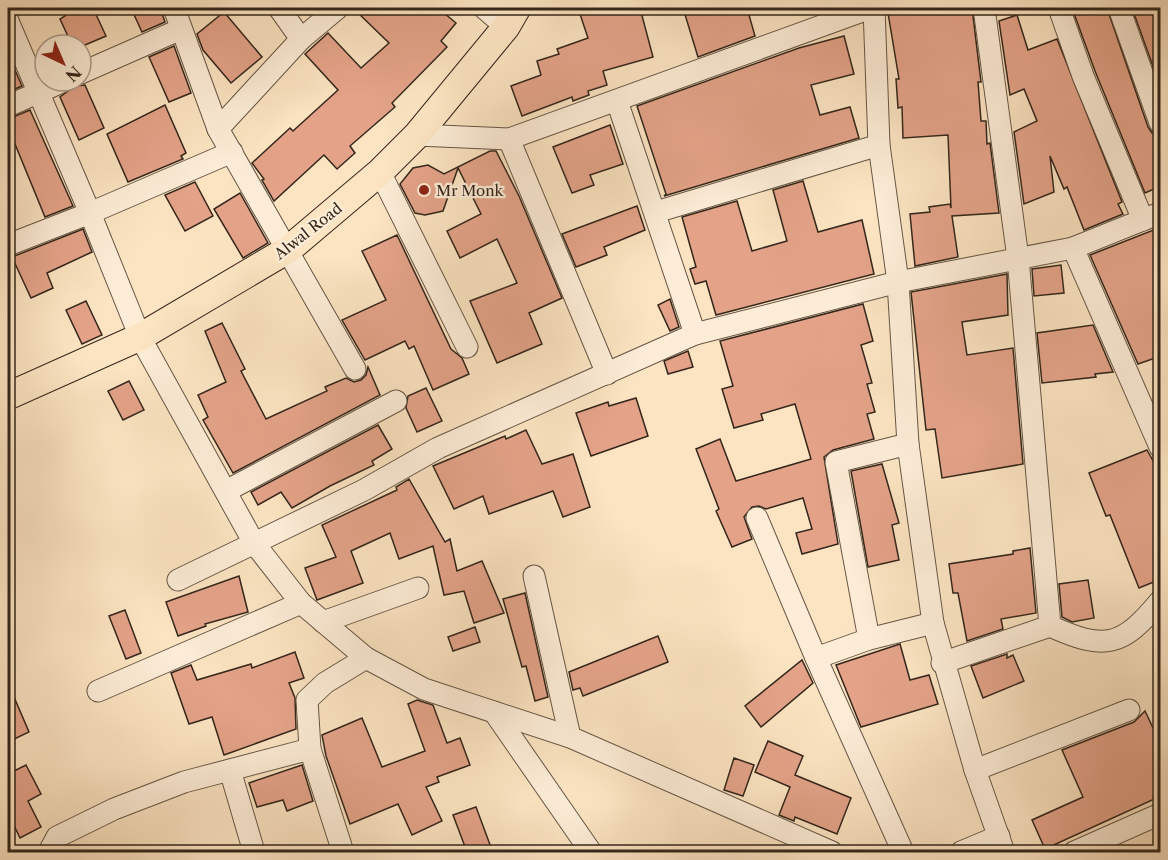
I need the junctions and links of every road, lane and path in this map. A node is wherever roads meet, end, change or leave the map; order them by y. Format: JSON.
{"nodes":[{"id":1,"x":174,"y":8,"type":"edge"},
{"id":2,"x":279,"y":8,"type":"edge"},
{"id":3,"x":338,"y":8,"type":"edge"},
{"id":4,"x":484,"y":8,"type":"edge"},
{"id":5,"x":872,"y":8,"type":"edge"},
{"id":6,"x":984,"y":8,"type":"edge"},
{"id":7,"x":1059,"y":8,"type":"edge"},
{"id":8,"x":1119,"y":8,"type":"edge"},
{"id":9,"x":511,"y":17,"type":"edge"},
{"id":10,"x":8,"y":21,"type":"edge"},
{"id":11,"x":181,"y":29,"type":"junction"},
{"id":12,"x":301,"y":39,"type":"junction"},
{"id":13,"x":93,"y":69,"type":"edge"},
{"id":14,"x":33,"y":83,"type":"edge"},
{"id":15,"x":37,"y":93,"type":"joint"},
{"id":16,"x":617,"y":101,"type":"junction"},
{"id":17,"x":8,"y":106,"type":"edge"},
{"id":18,"x":1161,"y":123,"type":"edge"},
{"id":19,"x":218,"y":129,"type":"junction"},
{"id":20,"x":417,"y":135,"type":"junction"},
{"id":21,"x":509,"y":140,"type":"junction"},
{"id":22,"x":879,"y":145,"type":"junction"},
{"id":23,"x":232,"y":152,"type":"junction"},
{"id":24,"x":380,"y":172,"type":"junction"},
{"id":25,"x":656,"y":212,"type":"junction"},
{"id":26,"x":90,"y":213,"type":"junction"},
{"id":27,"x":1152,"y":216,"type":"edge"},
{"id":28,"x":8,"y":245,"type":"edge"},
{"id":29,"x":1073,"y":248,"type":"junction"},
{"id":30,"x":289,"y":249,"type":"junction"},
{"id":31,"x":1018,"y":258,"type":"junction"},
{"id":32,"x":897,"y":282,"type":"junction"},
{"id":33,"x":695,"y":334,"type":"junction"},
{"id":34,"x":140,"y":337,"type":"junction"},
{"id":35,"x":467,"y":346,"type":"dead end"},
{"id":36,"x":355,"y":369,"type":"dead end"},
{"id":37,"x":607,"y":374,"type":"junction"},
{"id":38,"x":8,"y":396,"type":"edge"},
{"id":39,"x":396,"y":401,"type":"dead end"},
{"id":40,"x":908,"y":444,"type":"junction"},
{"id":41,"x":1161,"y":447,"type":"edge"},
{"id":42,"x":226,"y":491,"type":"junction"},
{"id":43,"x":758,"y":518,"type":"dead end"},
{"id":44,"x":254,"y":543,"type":"junction"},
{"id":45,"x":534,"y":576,"type":"dead end"},
{"id":46,"x":178,"y":580,"type":"dead end"},
{"id":47,"x":418,"y":588,"type":"dead end"},
{"id":48,"x":1161,"y":601,"type":"edge"},
{"id":49,"x":301,"y":603,"type":"junction"},
{"id":50,"x":323,"y":622,"type":"junction"},
{"id":51,"x":933,"y":623,"type":"junction"},
{"id":52,"x":1050,"y":626,"type":"junction"},
{"id":53,"x":869,"y":639,"type":"junction"},
{"id":54,"x":366,"y":658,"type":"junction"},
{"id":55,"x":816,"y":658,"type":"junction"},
{"id":56,"x":942,"y":663,"type":"junction"},
{"id":57,"x":98,"y":692,"type":"dead end"},
{"id":58,"x":1129,"y":710,"type":"dead end"},
{"id":59,"x":494,"y":712,"type":"junction"},
{"id":60,"x":570,"y":737,"type":"junction"},
{"id":61,"x":310,"y":749,"type":"junction"},
{"id":62,"x":230,"y":770,"type":"junction"},
{"id":63,"x":975,"y":771,"type":"junction"},
{"id":64,"x":1161,"y":814,"type":"edge"},
{"id":65,"x":1002,"y":844,"type":"edge"},
{"id":66,"x":49,"y":852,"type":"edge"},
{"id":67,"x":255,"y":852,"type":"edge"},
{"id":68,"x":343,"y":852,"type":"edge"},
{"id":69,"x":591,"y":852,"type":"edge"},
{"id":70,"x":832,"y":852,"type":"edge"},
{"id":71,"x":903,"y":852,"type":"edge"},
{"id":72,"x":961,"y":852,"type":"edge"},
{"id":73,"x":1074,"y":852,"type":"edge"}],
"edges":[{"from":1,"to":11,"type":"street"},
{"from":2,"to":12,"type":"street"},
{"from":3,"to":12,"type":"street"},
{"from":4,"to":9,"type":"street"},
{"from":5,"to":16,"type":"street"},
{"from":5,"to":22,"type":"street"},
{"from":6,"to":31,"type":"street"},
{"from":7,"to":27,"type":"street"},
{"from":8,"to":18,"type":"street"},
{"from":9,"to":20,"type":"main road","name":"Alwal Road"},
{"from":10,"to":14,"type":"street"},
{"from":11,"to":13,"type":"street"},
{"from":11,"to":19,"type":"street"},
{"from":12,"to":19,"type":"street"},
{"from":15,"to":17,"type":"street"},
{"from":15,"to":26,"type":"street"},
{"from":16,"to":21,"type":"street"},
{"from":16,"to":25,"type":"street"},
{"from":19,"to":23,"type":"street"},
{"from":20,"to":21,"type":"street"},
{"from":20,"to":24,"type":"main road","name":"Alwal Road"},
{"from":21,"to":37,"type":"street"},
{"from":22,"to":25,"type":"street"},
{"from":22,"to":32,"type":"street"},
{"from":23,"to":26,"type":"street"},
{"from":23,"to":30,"type":"street"},
{"from":24,"to":30,"type":"main road","name":"Alwal Road"},
{"from":24,"to":35,"type":"street"},
{"from":25,"to":33,"type":"street"},
{"from":26,"to":28,"type":"street"},
{"from":26,"to":34,"type":"street"},
{"from":27,"to":29,"type":"street"},
{"from":29,"to":31,"type":"street"},
{"from":29,"to":41,"type":"street"},
{"from":30,"to":34,"type":"main road","name":"Alwal Road"},
{"from":30,"to":36,"type":"street"},
{"from":31,"to":32,"type":"street"},
{"from":31,"to":52,"type":"street"},
{"from":32,"to":33,"type":"street"},
{"from":32,"to":40,"type":"street"},
{"from":33,"to":37,"type":"street"},
{"from":34,"to":38,"type":"main road","name":"Alwal Road"},
{"from":34,"to":42,"type":"street"},
{"from":37,"to":44,"type":"street"},
{"from":39,"to":42,"type":"street"},
{"from":40,"to":51,"type":"street"},
{"from":40,"to":53,"type":"street"},
{"from":42,"to":44,"type":"street"},
{"from":43,"to":55,"type":"street"},
{"from":44,"to":46,"type":"street"},
{"from":44,"to":49,"type":"street"},
{"from":45,"to":60,"type":"street"},
{"from":47,"to":50,"type":"street"},
{"from":48,"to":52,"type":"street"},
{"from":49,"to":50,"type":"street"},
{"from":49,"to":57,"type":"street"},
{"from":50,"to":54,"type":"street"},
{"from":51,"to":53,"type":"street"},
{"from":51,"to":56,"type":"street"},
{"from":52,"to":56,"type":"street"},
{"from":53,"to":55,"type":"street"},
{"from":54,"to":59,"type":"street"},
{"from":54,"to":61,"type":"street"},
{"from":55,"to":71,"type":"street"},
{"from":56,"to":63,"type":"street"},
{"from":58,"to":63,"type":"street"},
{"from":59,"to":60,"type":"street"},
{"from":59,"to":69,"type":"street"},
{"from":60,"to":70,"type":"street"},
{"from":61,"to":62,"type":"street"},
{"from":61,"to":68,"type":"street"},
{"from":62,"to":66,"type":"street"},
{"from":62,"to":67,"type":"street"},
{"from":63,"to":65,"type":"street"},
{"from":64,"to":73,"type":"street"},
{"from":65,"to":72,"type":"street"}]}
